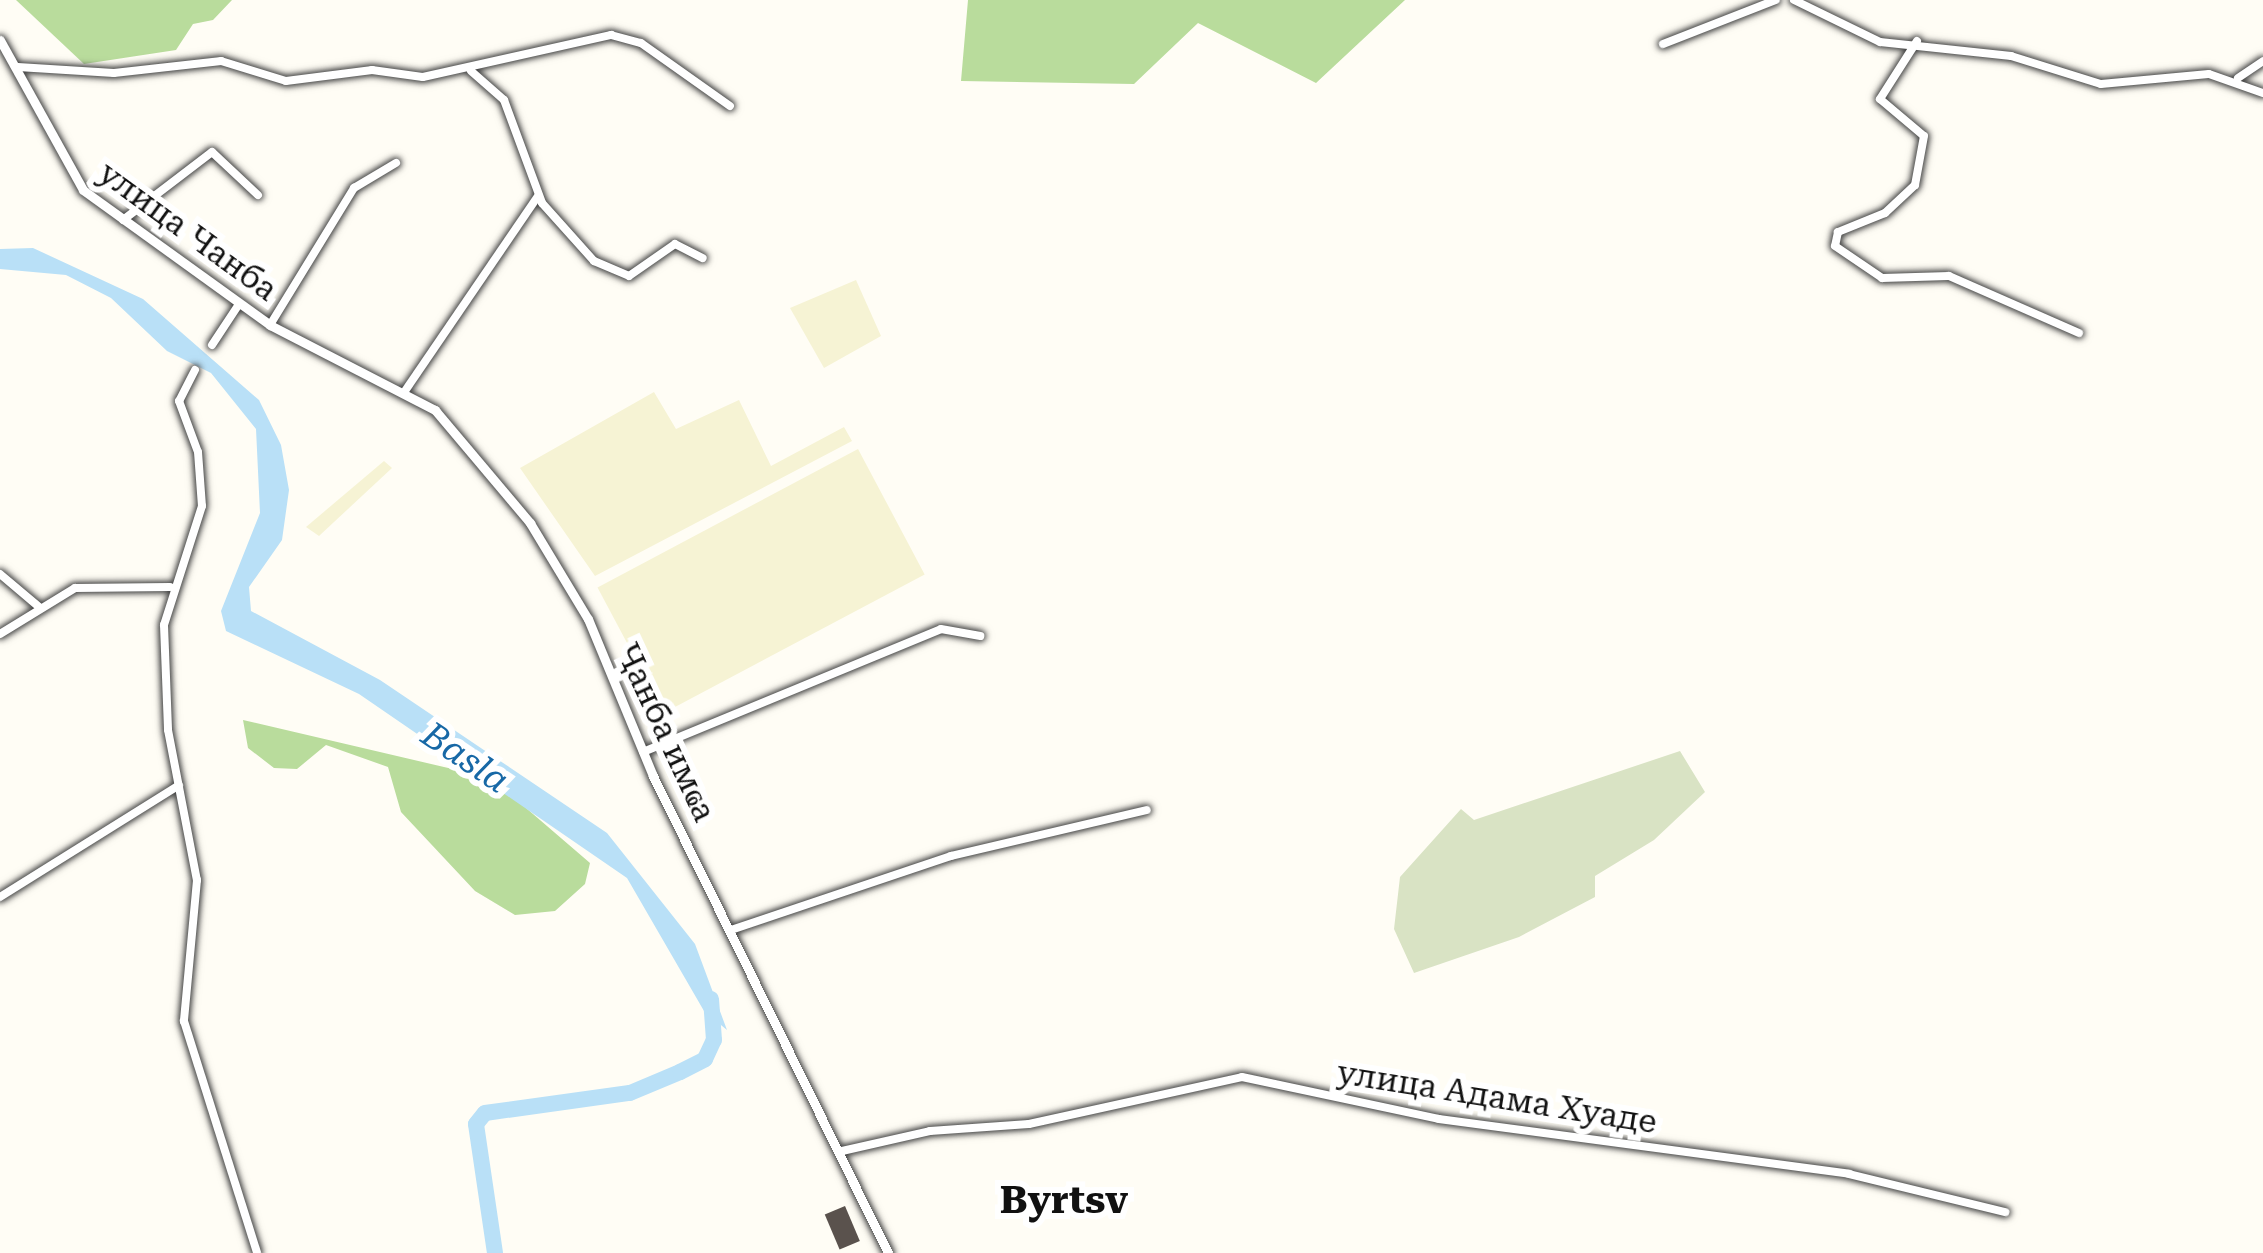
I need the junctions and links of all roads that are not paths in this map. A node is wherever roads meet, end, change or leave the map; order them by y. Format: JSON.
{"nodes":[{"id":1,"x":1776,"y":0,"type":"edge"},
{"id":2,"x":1794,"y":0,"type":"edge"},
{"id":3,"x":0,"y":40,"type":"edge"},
{"id":4,"x":1917,"y":41,"type":"junction"},
{"id":5,"x":1663,"y":44,"type":"dead end"},
{"id":6,"x":2263,"y":61,"type":"edge"},
{"id":7,"x":18,"y":67,"type":"junction"},
{"id":8,"x":471,"y":71,"type":"junction"},
{"id":9,"x":2238,"y":79,"type":"junction"},
{"id":10,"x":2263,"y":93,"type":"edge"},
{"id":11,"x":730,"y":106,"type":"dead end"},
{"id":12,"x":396,"y":163,"type":"dead end"},
{"id":13,"x":258,"y":195,"type":"dead end"},
{"id":14,"x":538,"y":196,"type":"junction"},
{"id":15,"x":123,"y":220,"type":"junction"},
{"id":16,"x":703,"y":258,"type":"dead end"},
{"id":17,"x":239,"y":304,"type":"junction"},
{"id":18,"x":270,"y":325,"type":"junction"},
{"id":19,"x":284,"y":333,"type":"joint"},
{"id":20,"x":2079,"y":333,"type":"dead end"},
{"id":21,"x":212,"y":345,"type":"dead end"},
{"id":22,"x":195,"y":370,"type":"dead end"},
{"id":23,"x":404,"y":391,"type":"junction"},
{"id":24,"x":0,"y":574,"type":"edge"},
{"id":25,"x":170,"y":586,"type":"junction"},
{"id":26,"x":39,"y":608,"type":"junction"},
{"id":27,"x":0,"y":634,"type":"edge"},
{"id":28,"x":980,"y":636,"type":"dead end"},
{"id":29,"x":644,"y":752,"type":"junction"},
{"id":30,"x":179,"y":785,"type":"junction"},
{"id":31,"x":1148,"y":810,"type":"dead end"},
{"id":32,"x":0,"y":897,"type":"edge"},
{"id":33,"x":731,"y":930,"type":"junction"},
{"id":34,"x":842,"y":1151,"type":"junction"},
{"id":35,"x":2005,"y":1212,"type":"dead end"},
{"id":36,"x":256,"y":1253,"type":"edge"},
{"id":37,"x":887,"y":1253,"type":"edge"}],
"edges":[{"from":1,"to":5,"type":"street"},
{"from":2,"to":4,"type":"street"},
{"from":3,"to":7,"type":"street","name":"улица Чанба"},
{"from":4,"to":9,"type":"street"},
{"from":4,"to":20,"type":"street"},
{"from":6,"to":9,"type":"street"},
{"from":7,"to":8,"type":"street"},
{"from":7,"to":15,"type":"street","name":"улица Чанба"},
{"from":8,"to":11,"type":"street"},
{"from":8,"to":14,"type":"street"},
{"from":9,"to":10,"type":"street"},
{"from":12,"to":18,"type":"street"},
{"from":13,"to":15,"type":"street"},
{"from":14,"to":16,"type":"street"},
{"from":14,"to":23,"type":"street"},
{"from":15,"to":17,"type":"street","name":"улица Чанба"},
{"from":17,"to":18,"type":"street","name":"улица Чанба"},
{"from":17,"to":21,"type":"street"},
{"from":18,"to":19,"type":"street","name":"улица Чанба"},
{"from":19,"to":23,"type":"street","name":"Ҷанба имҩа"},
{"from":22,"to":25,"type":"street"},
{"from":23,"to":29,"type":"street","name":"Ҷанба имҩа"},
{"from":24,"to":26,"type":"street"},
{"from":25,"to":26,"type":"street"},
{"from":25,"to":30,"type":"street"},
{"from":26,"to":27,"type":"street"},
{"from":28,"to":29,"type":"street"},
{"from":29,"to":33,"type":"street","name":"Ҷанба имҩа"},
{"from":30,"to":32,"type":"street"},
{"from":30,"to":36,"type":"street"},
{"from":31,"to":33,"type":"street"},
{"from":33,"to":34,"type":"street","name":"Ҷанба имҩа"},
{"from":34,"to":35,"type":"street","name":"улица Адама Хуаде"},
{"from":34,"to":37,"type":"street","name":"Ҷанба имҩа"}]}
